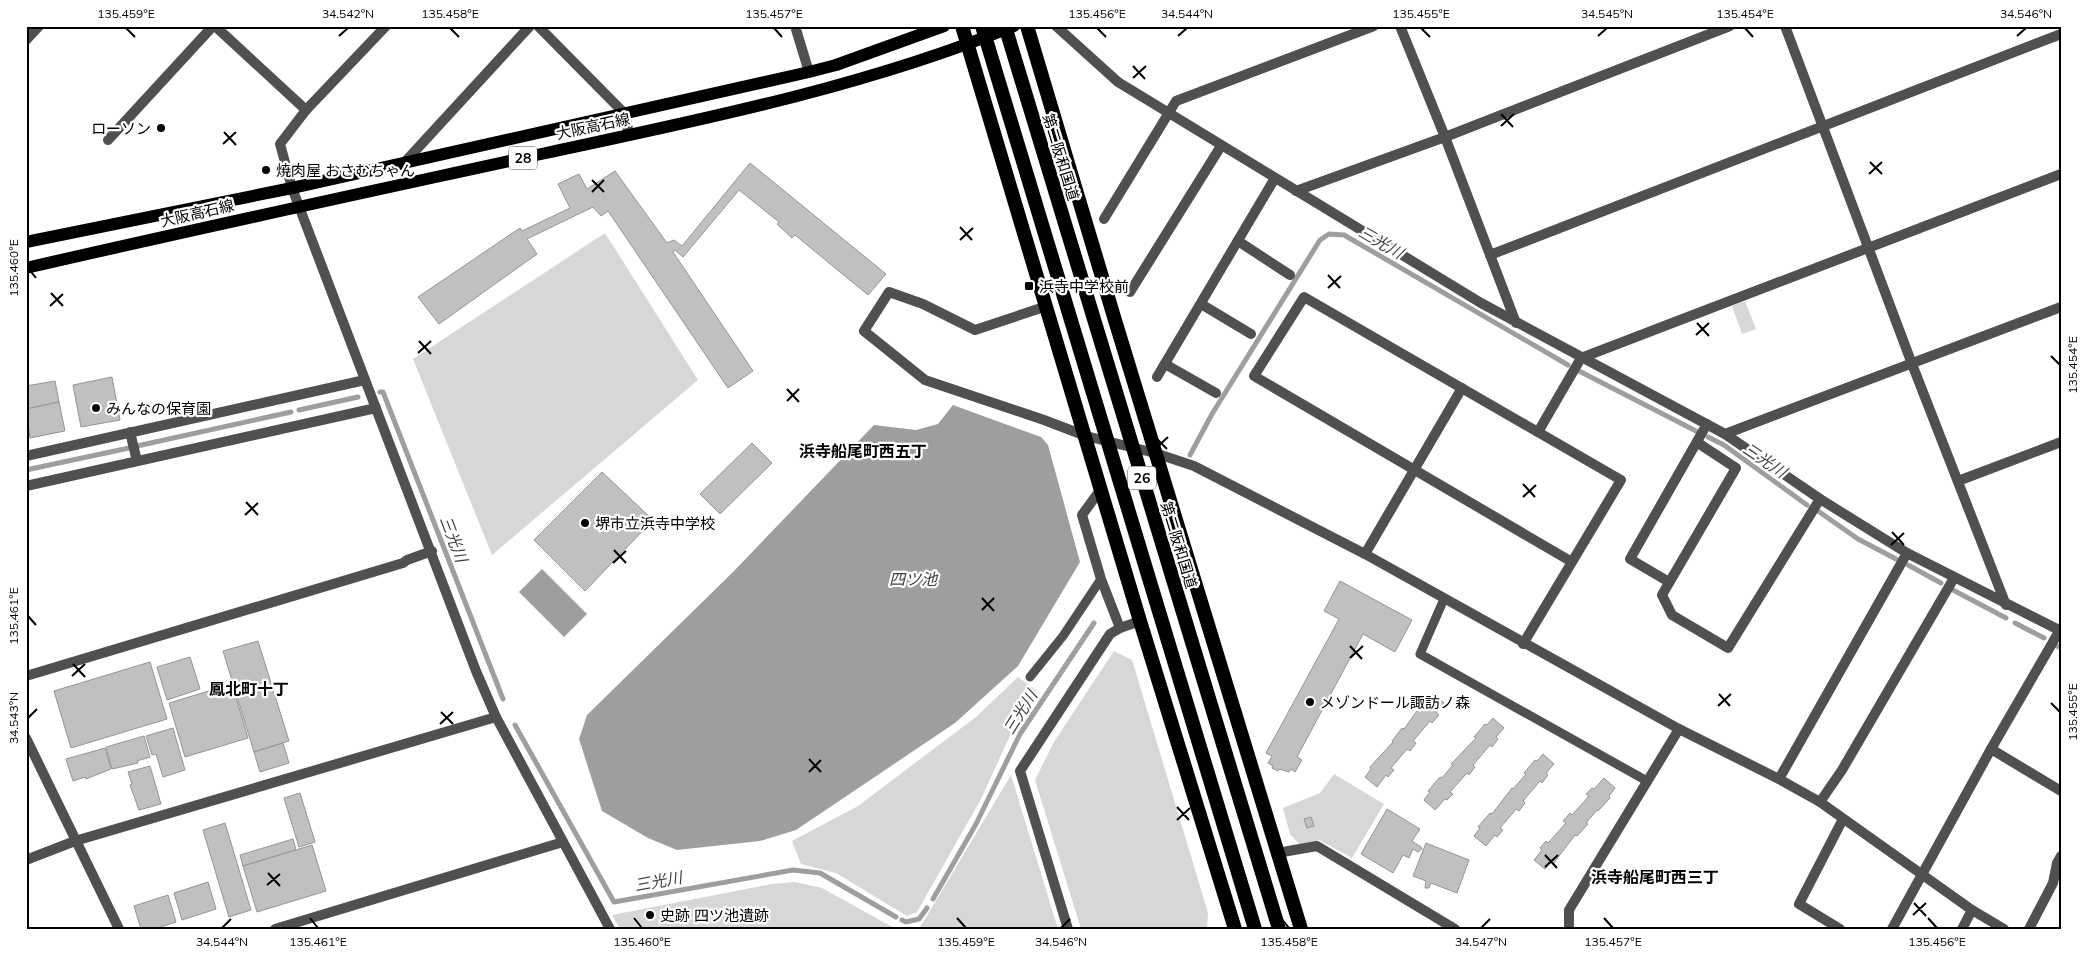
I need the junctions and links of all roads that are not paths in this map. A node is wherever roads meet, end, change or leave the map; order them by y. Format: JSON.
{"nodes":[{"id":1,"x":39,"y":26,"type":"edge"},
{"id":2,"x":214,"y":26,"type":"edge"},
{"id":3,"x":386,"y":26,"type":"edge"},
{"id":4,"x":530,"y":26,"type":"edge"},
{"id":5,"x":538,"y":26,"type":"edge"},
{"id":6,"x":795,"y":26,"type":"edge"},
{"id":7,"x":944,"y":26,"type":"edge"},
{"id":8,"x":962,"y":26,"type":"edge"},
{"id":9,"x":982,"y":26,"type":"edge"},
{"id":10,"x":1005,"y":26,"type":"edge"},
{"id":11,"x":1014,"y":26,"type":"edge"},
{"id":12,"x":1027,"y":26,"type":"edge"},
{"id":13,"x":1056,"y":26,"type":"edge"},
{"id":14,"x":1374,"y":26,"type":"edge"},
{"id":15,"x":1400,"y":26,"type":"edge"},
{"id":16,"x":1730,"y":26,"type":"edge"},
{"id":17,"x":1785,"y":26,"type":"edge"},
{"id":18,"x":2061,"y":34,"type":"edge"},
{"id":19,"x":26,"y":40,"type":"edge"},
{"id":20,"x":967,"y":45,"type":"junction"},
{"id":21,"x":809,"y":72,"type":"junction"},
{"id":22,"x":306,"y":110,"type":"junction"},
{"id":23,"x":1169,"y":112,"type":"junction"},
{"id":24,"x":625,"y":114,"type":"junction"},
{"id":25,"x":1823,"y":126,"type":"junction"},
{"id":26,"x":629,"y":135,"type":"junction"},
{"id":27,"x":1444,"y":137,"type":"junction"},
{"id":28,"x":108,"y":140,"type":"dead end"},
{"id":29,"x":1221,"y":146,"type":"junction"},
{"id":30,"x":404,"y":163,"type":"junction"},
{"id":31,"x":2061,"y":174,"type":"edge"},
{"id":32,"x":1275,"y":178,"type":"junction"},
{"id":33,"x":292,"y":188,"type":"junction"},
{"id":34,"x":1296,"y":190,"type":"junction"},
{"id":35,"x":298,"y":207,"type":"junction"},
{"id":36,"x":1104,"y":219,"type":"dead end"},
{"id":37,"x":1238,"y":241,"type":"junction"},
{"id":38,"x":26,"y":242,"type":"edge"},
{"id":39,"x":1868,"y":248,"type":"junction"},
{"id":40,"x":1490,"y":255,"type":"junction"},
{"id":41,"x":26,"y":268,"type":"edge"},
{"id":42,"x":1290,"y":275,"type":"dead end"},
{"id":43,"x":1130,"y":292,"type":"dead end"},
{"id":44,"x":1201,"y":304,"type":"junction"},
{"id":45,"x":1047,"y":306,"type":"junction"},
{"id":46,"x":2061,"y":307,"type":"edge"},
{"id":47,"x":1516,"y":323,"type":"junction"},
{"id":48,"x":1251,"y":334,"type":"dead end"},
{"id":49,"x":1580,"y":361,"type":"junction"},
{"id":50,"x":1166,"y":364,"type":"junction"},
{"id":51,"x":1912,"y":364,"type":"junction"},
{"id":52,"x":1157,"y":377,"type":"dead end"},
{"id":53,"x":366,"y":382,"type":"junction"},
{"id":54,"x":1462,"y":388,"type":"junction"},
{"id":55,"x":1216,"y":393,"type":"dead end"},
{"id":56,"x":376,"y":407,"type":"junction"},
{"id":57,"x":1707,"y":424,"type":"junction"},
{"id":58,"x":1538,"y":432,"type":"junction"},
{"id":59,"x":131,"y":434,"type":"junction"},
{"id":60,"x":1725,"y":434,"type":"junction"},
{"id":61,"x":1086,"y":436,"type":"junction"},
{"id":62,"x":2061,"y":442,"type":"edge"},
{"id":63,"x":1698,"y":443,"type":"junction"},
{"id":64,"x":1155,"y":453,"type":"junction"},
{"id":65,"x":26,"y":456,"type":"edge"},
{"id":66,"x":136,"y":457,"type":"junction"},
{"id":67,"x":1414,"y":471,"type":"junction"},
{"id":68,"x":1958,"y":481,"type":"junction"},
{"id":69,"x":26,"y":486,"type":"edge"},
{"id":70,"x":1101,"y":489,"type":"junction"},
{"id":71,"x":1820,"y":499,"type":"junction"},
{"id":72,"x":432,"y":551,"type":"junction"},
{"id":73,"x":1907,"y":553,"type":"junction"},
{"id":74,"x":1365,"y":554,"type":"junction"},
{"id":75,"x":1572,"y":562,"type":"junction"},
{"id":76,"x":1102,"y":578,"type":"junction"},
{"id":77,"x":1954,"y":578,"type":"junction"},
{"id":78,"x":1670,"y":582,"type":"junction"},
{"id":79,"x":1444,"y":599,"type":"junction"},
{"id":80,"x":2006,"y":604,"type":"junction"},
{"id":81,"x":1140,"y":621,"type":"junction"},
{"id":82,"x":1120,"y":628,"type":"junction"},
{"id":83,"x":2060,"y":630,"type":"edge"},
{"id":84,"x":1523,"y":644,"type":"junction"},
{"id":85,"x":26,"y":676,"type":"edge"},
{"id":86,"x":1030,"y":677,"type":"dead end"},
{"id":87,"x":496,"y":717,"type":"junction"},
{"id":88,"x":1678,"y":729,"type":"junction"},
{"id":89,"x":26,"y":738,"type":"edge"},
{"id":90,"x":1991,"y":749,"type":"junction"},
{"id":91,"x":1779,"y":779,"type":"junction"},
{"id":92,"x":1647,"y":781,"type":"junction"},
{"id":93,"x":2061,"y":791,"type":"edge"},
{"id":94,"x":1820,"y":802,"type":"junction"},
{"id":95,"x":1843,"y":819,"type":"junction"},
{"id":96,"x":75,"y":841,"type":"junction"},
{"id":97,"x":563,"y":842,"type":"junction"},
{"id":98,"x":1277,"y":853,"type":"junction"},
{"id":99,"x":2061,"y":856,"type":"edge"},
{"id":100,"x":26,"y":860,"type":"edge"},
{"id":101,"x":1922,"y":875,"type":"junction"},
{"id":102,"x":1972,"y":910,"type":"junction"},
{"id":103,"x":1233,"y":928,"type":"edge"},
{"id":104,"x":119,"y":929,"type":"edge"},
{"id":105,"x":275,"y":929,"type":"edge"},
{"id":106,"x":610,"y":929,"type":"edge"},
{"id":107,"x":1068,"y":929,"type":"edge"},
{"id":108,"x":1255,"y":929,"type":"edge"},
{"id":109,"x":1279,"y":929,"type":"edge"},
{"id":110,"x":1301,"y":929,"type":"edge"},
{"id":111,"x":1455,"y":929,"type":"edge"},
{"id":112,"x":1569,"y":929,"type":"edge"},
{"id":113,"x":1840,"y":929,"type":"edge"},
{"id":114,"x":1892,"y":929,"type":"edge"},
{"id":115,"x":1962,"y":929,"type":"edge"},
{"id":116,"x":2004,"y":929,"type":"edge"},
{"id":117,"x":2029,"y":929,"type":"edge"}],
"edges":[{"from":1,"to":19,"type":"street"},
{"from":2,"to":22,"type":"street"},
{"from":2,"to":28,"type":"street"},
{"from":3,"to":22,"type":"street"},
{"from":4,"to":30,"type":"street"},
{"from":5,"to":24,"type":"street"},
{"from":6,"to":21,"type":"street"},
{"from":7,"to":21,"type":"main road","name":"大阪高石線","number":"28"},
{"from":8,"to":20,"type":"highway"},
{"from":9,"to":108,"type":"highway","number":"26"},
{"from":10,"to":109,"type":"highway","name":"第二阪和国道","number":"26"},
{"from":11,"to":20,"type":"main road","name":"大阪高石線","number":"28"},
{"from":12,"to":64,"type":"highway","number":"26"},
{"from":13,"to":23,"type":"street"},
{"from":14,"to":23,"type":"street"},
{"from":15,"to":27,"type":"street"},
{"from":16,"to":27,"type":"street"},
{"from":17,"to":25,"type":"street"},
{"from":18,"to":25,"type":"street"},
{"from":20,"to":26,"type":"main road","name":"大阪高石線","number":"28"},
{"from":20,"to":45,"type":"highway"},
{"from":21,"to":24,"type":"main road","name":"大阪高石線","number":"28"},
{"from":22,"to":33,"type":"street"},
{"from":23,"to":29,"type":"street"},
{"from":23,"to":36,"type":"street"},
{"from":24,"to":26,"type":"street"},
{"from":24,"to":30,"type":"main road","name":"大阪高石線","number":"28"},
{"from":25,"to":39,"type":"street"},
{"from":25,"to":40,"type":"street"},
{"from":26,"to":35,"type":"main road","name":"大阪高石線","number":"28"},
{"from":27,"to":34,"type":"street"},
{"from":27,"to":40,"type":"street"},
{"from":29,"to":32,"type":"street"},
{"from":29,"to":43,"type":"street"},
{"from":30,"to":33,"type":"main road","name":"大阪高石線","number":"28"},
{"from":31,"to":39,"type":"street"},
{"from":32,"to":34,"type":"street"},
{"from":32,"to":37,"type":"street"},
{"from":33,"to":35,"type":"street"},
{"from":33,"to":38,"type":"main road","name":"大阪高石線","number":"28"},
{"from":34,"to":47,"type":"street"},
{"from":35,"to":41,"type":"main road","name":"大阪高石線","number":"28"},
{"from":35,"to":53,"type":"street"},
{"from":37,"to":42,"type":"street"},
{"from":37,"to":44,"type":"street"},
{"from":39,"to":49,"type":"street"},
{"from":39,"to":51,"type":"street"},
{"from":40,"to":47,"type":"street"},
{"from":44,"to":48,"type":"street"},
{"from":44,"to":50,"type":"street"},
{"from":45,"to":61,"type":"highway"},
{"from":45,"to":61,"type":"street"},
{"from":46,"to":51,"type":"street"},
{"from":47,"to":49,"type":"street"},
{"from":49,"to":57,"type":"street"},
{"from":49,"to":58,"type":"street"},
{"from":50,"to":52,"type":"street"},
{"from":50,"to":55,"type":"street"},
{"from":51,"to":60,"type":"street"},
{"from":51,"to":68,"type":"street"},
{"from":53,"to":56,"type":"street"},
{"from":53,"to":59,"type":"street"},
{"from":54,"to":58,"type":"street"},
{"from":54,"to":67,"type":"street"},
{"from":54,"to":67,"type":"street"},
{"from":56,"to":66,"type":"street"},
{"from":56,"to":72,"type":"street"},
{"from":57,"to":60,"type":"street"},
{"from":57,"to":63,"type":"street"},
{"from":58,"to":75,"type":"street"},
{"from":59,"to":65,"type":"street"},
{"from":59,"to":66,"type":"street"},
{"from":60,"to":71,"type":"street"},
{"from":61,"to":64,"type":"street"},
{"from":61,"to":70,"type":"highway"},
{"from":62,"to":68,"type":"street"},
{"from":63,"to":78,"type":"street"},
{"from":63,"to":78,"type":"street"},
{"from":64,"to":74,"type":"street"},
{"from":64,"to":98,"type":"highway","number":"26"},
{"from":66,"to":69,"type":"street"},
{"from":67,"to":74,"type":"street"},
{"from":67,"to":75,"type":"street"},
{"from":68,"to":80,"type":"street"},
{"from":70,"to":76,"type":"street"},
{"from":70,"to":81,"type":"highway"},
{"from":71,"to":73,"type":"street"},
{"from":71,"to":78,"type":"street"},
{"from":72,"to":85,"type":"street"},
{"from":72,"to":87,"type":"street"},
{"from":73,"to":77,"type":"street"},
{"from":73,"to":91,"type":"street"},
{"from":74,"to":79,"type":"street"},
{"from":75,"to":84,"type":"street"},
{"from":76,"to":82,"type":"street"},
{"from":76,"to":86,"type":"lane"},
{"from":77,"to":80,"type":"street"},
{"from":77,"to":94,"type":"street"},
{"from":79,"to":84,"type":"street"},
{"from":79,"to":92,"type":"lane"},
{"from":80,"to":83,"type":"street"},
{"from":81,"to":82,"type":"street"},
{"from":81,"to":103,"type":"highway"},
{"from":82,"to":107,"type":"street"},
{"from":83,"to":90,"type":"street"},
{"from":84,"to":88,"type":"street"},
{"from":87,"to":96,"type":"street"},
{"from":87,"to":97,"type":"street"},
{"from":88,"to":91,"type":"street"},
{"from":88,"to":92,"type":"street"},
{"from":89,"to":96,"type":"street"},
{"from":90,"to":93,"type":"street"},
{"from":90,"to":101,"type":"street"},
{"from":91,"to":94,"type":"street"},
{"from":92,"to":112,"type":"street"},
{"from":94,"to":95,"type":"street"},
{"from":95,"to":101,"type":"street"},
{"from":95,"to":113,"type":"street"},
{"from":96,"to":100,"type":"street"},
{"from":96,"to":104,"type":"street"},
{"from":97,"to":105,"type":"street"},
{"from":97,"to":106,"type":"street"},
{"from":98,"to":110,"type":"highway","number":"26"},
{"from":98,"to":111,"type":"street"},
{"from":99,"to":117,"type":"street"},
{"from":101,"to":102,"type":"street"},
{"from":101,"to":114,"type":"street"},
{"from":102,"to":115,"type":"street"},
{"from":102,"to":116,"type":"street"}]}
